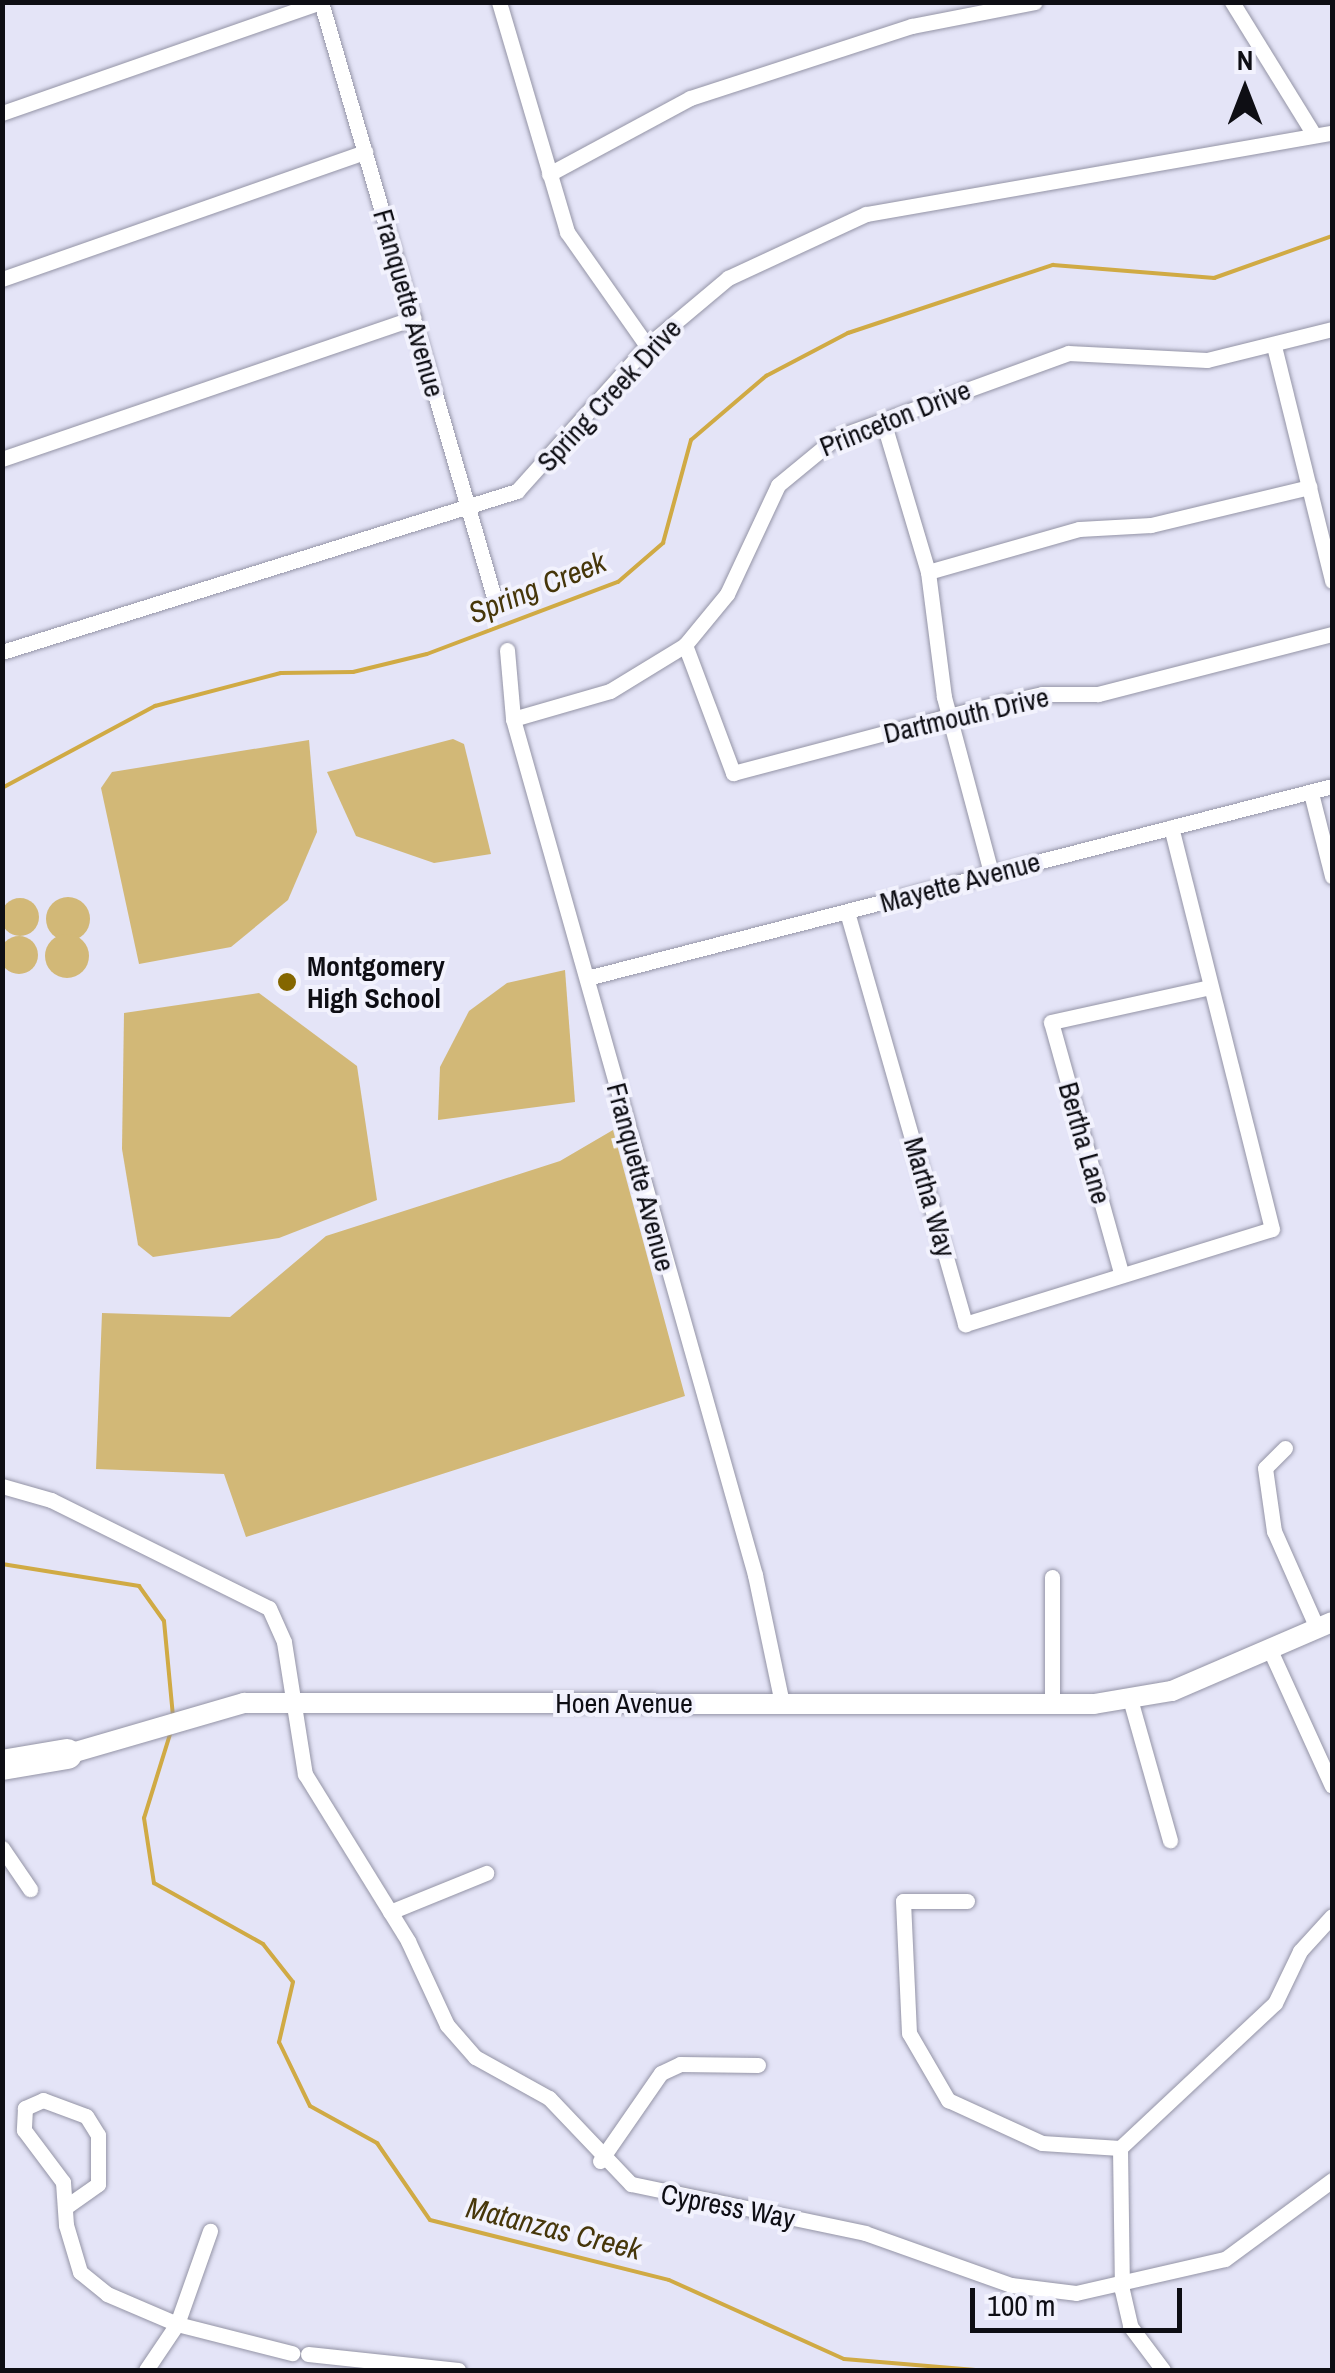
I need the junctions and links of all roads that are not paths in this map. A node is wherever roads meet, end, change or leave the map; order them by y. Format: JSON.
{"nodes":[{"id":1,"x":320,"y":2,"type":"edge"},
{"id":2,"x":499,"y":2,"type":"edge"},
{"id":3,"x":1035,"y":2,"type":"edge"},
{"id":4,"x":1232,"y":2,"type":"edge"},
{"id":5,"x":2,"y":113,"type":"edge"},
{"id":6,"x":1332,"y":133,"type":"edge"},
{"id":7,"x":1314,"y":136,"type":"junction"},
{"id":8,"x":365,"y":152,"type":"junction"},
{"id":9,"x":550,"y":174,"type":"junction"},
{"id":10,"x":2,"y":279,"type":"edge"},
{"id":11,"x":413,"y":318,"type":"junction"},
{"id":12,"x":1332,"y":330,"type":"edge"},
{"id":13,"x":647,"y":346,"type":"junction"},
{"id":14,"x":1275,"y":350,"type":"junction"},
{"id":15,"x":883,"y":421,"type":"junction"},
{"id":16,"x":2,"y":458,"type":"edge"},
{"id":17,"x":1308,"y":487,"type":"junction"},
{"id":18,"x":469,"y":507,"type":"junction"},
{"id":19,"x":928,"y":572,"type":"junction"},
{"id":20,"x":1332,"y":581,"type":"edge"},
{"id":21,"x":496,"y":604,"type":"dead end"},
{"id":22,"x":1332,"y":634,"type":"edge"},
{"id":23,"x":684,"y":645,"type":"junction"},
{"id":24,"x":506,"y":650,"type":"dead end"},
{"id":25,"x":2,"y":652,"type":"edge"},
{"id":26,"x":949,"y":716,"type":"junction"},
{"id":27,"x":513,"y":719,"type":"junction"},
{"id":28,"x":1332,"y":786,"type":"edge"},
{"id":29,"x":1311,"y":793,"type":"junction"},
{"id":30,"x":1171,"y":828,"type":"junction"},
{"id":31,"x":991,"y":872,"type":"junction"},
{"id":32,"x":1332,"y":876,"type":"edge"},
{"id":33,"x":847,"y":912,"type":"junction"},
{"id":34,"x":586,"y":978,"type":"junction"},
{"id":35,"x":1210,"y":986,"type":"junction"},
{"id":36,"x":1120,"y":1269,"type":"junction"},
{"id":37,"x":1285,"y":1448,"type":"dead end"},
{"id":38,"x":2,"y":1486,"type":"edge"},
{"id":39,"x":1052,"y":1578,"type":"dead end"},
{"id":40,"x":1325,"y":1625,"type":"edge"},
{"id":41,"x":1270,"y":1650,"type":"junction"},
{"id":42,"x":1130,"y":1699,"type":"junction"},
{"id":43,"x":293,"y":1703,"type":"junction"},
{"id":44,"x":782,"y":1703,"type":"junction"},
{"id":45,"x":1052,"y":1705,"type":"junction"},
{"id":46,"x":67,"y":1754,"type":"junction"},
{"id":47,"x":2,"y":1765,"type":"edge"},
{"id":48,"x":2,"y":1777,"type":"edge"},
{"id":49,"x":1332,"y":1786,"type":"edge"},
{"id":50,"x":1170,"y":1840,"type":"dead end"},
{"id":51,"x":2,"y":1848,"type":"edge"},
{"id":52,"x":486,"y":1874,"type":"dead end"},
{"id":53,"x":30,"y":1889,"type":"dead end"},
{"id":54,"x":967,"y":1901,"type":"dead end"},
{"id":55,"x":390,"y":1912,"type":"junction"},
{"id":56,"x":1332,"y":1916,"type":"edge"},
{"id":57,"x":758,"y":2064,"type":"dead end"},
{"id":58,"x":1120,"y":2148,"type":"junction"},
{"id":59,"x":600,"y":2160,"type":"junction"},
{"id":60,"x":1332,"y":2180,"type":"edge"},
{"id":61,"x":67,"y":2206,"type":"junction"},
{"id":62,"x":210,"y":2231,"type":"dead end"},
{"id":63,"x":1122,"y":2290,"type":"junction"},
{"id":64,"x":176,"y":2324,"type":"junction"},
{"id":65,"x":146,"y":2370,"type":"edge"},
{"id":66,"x":458,"y":2370,"type":"edge"},
{"id":67,"x":1163,"y":2370,"type":"edge"}],
"edges":[{"from":1,"to":5,"type":"street"},
{"from":1,"to":8,"type":"street","name":"Franquette Avenue"},
{"from":2,"to":9,"type":"street"},
{"from":3,"to":9,"type":"street"},
{"from":4,"to":7,"type":"street"},
{"from":6,"to":7,"type":"street","name":"Spring Creek Drive"},
{"from":7,"to":13,"type":"street","name":"Spring Creek Drive"},
{"from":8,"to":10,"type":"street"},
{"from":8,"to":11,"type":"street","name":"Franquette Avenue"},
{"from":9,"to":13,"type":"street"},
{"from":11,"to":16,"type":"street"},
{"from":11,"to":18,"type":"street","name":"Franquette Avenue"},
{"from":12,"to":14,"type":"street","name":"Princeton Drive"},
{"from":13,"to":18,"type":"street","name":"Spring Creek Drive"},
{"from":14,"to":15,"type":"street","name":"Princeton Drive"},
{"from":14,"to":17,"type":"street"},
{"from":15,"to":19,"type":"street"},
{"from":15,"to":23,"type":"street","name":"Princeton Drive"},
{"from":17,"to":19,"type":"street"},
{"from":17,"to":20,"type":"street"},
{"from":18,"to":21,"type":"street","name":"Franquette Avenue"},
{"from":18,"to":25,"type":"street","name":"Spring Creek Drive"},
{"from":19,"to":26,"type":"street"},
{"from":22,"to":26,"type":"street","name":"Dartmouth Drive"},
{"from":23,"to":26,"type":"street","name":"Dartmouth Drive"},
{"from":23,"to":27,"type":"street","name":"Princeton Drive"},
{"from":24,"to":27,"type":"street","name":"Franquette Avenue"},
{"from":26,"to":31,"type":"street"},
{"from":27,"to":34,"type":"street","name":"Franquette Avenue"},
{"from":28,"to":29,"type":"street","name":"Mayette Avenue"},
{"from":29,"to":30,"type":"street","name":"Mayette Avenue"},
{"from":29,"to":32,"type":"street"},
{"from":30,"to":31,"type":"street","name":"Mayette Avenue"},
{"from":30,"to":35,"type":"street"},
{"from":31,"to":33,"type":"street","name":"Mayette Avenue"},
{"from":33,"to":34,"type":"street","name":"Mayette Avenue"},
{"from":33,"to":36,"type":"street","name":"Martha Way"},
{"from":34,"to":44,"type":"street","name":"Franquette Avenue"},
{"from":35,"to":36,"type":"street"},
{"from":35,"to":36,"type":"street","name":"Bertha Lane"},
{"from":37,"to":40,"type":"street"},
{"from":38,"to":43,"type":"street"},
{"from":39,"to":45,"type":"street"},
{"from":40,"to":41,"type":"street","name":"Hoen Avenue"},
{"from":41,"to":42,"type":"street","name":"Hoen Avenue"},
{"from":41,"to":49,"type":"street"},
{"from":42,"to":45,"type":"street","name":"Hoen Avenue"},
{"from":42,"to":50,"type":"street"},
{"from":43,"to":44,"type":"street","name":"Hoen Avenue"},
{"from":43,"to":46,"type":"street","name":"Hoen Avenue"},
{"from":43,"to":55,"type":"street","name":"Cypress Way"},
{"from":44,"to":45,"type":"street","name":"Hoen Avenue"},
{"from":46,"to":47,"type":"highway"},
{"from":46,"to":48,"type":"street","name":"Hoen Avenue"},
{"from":51,"to":53,"type":"street"},
{"from":52,"to":55,"type":"street"},
{"from":54,"to":58,"type":"street"},
{"from":55,"to":59,"type":"street","name":"Cypress Way"},
{"from":56,"to":58,"type":"street"},
{"from":57,"to":59,"type":"street"},
{"from":58,"to":63,"type":"street"},
{"from":59,"to":63,"type":"street","name":"Cypress Way"},
{"from":60,"to":63,"type":"street","name":"Cypress Way"},
{"from":61,"to":61,"type":"street"},
{"from":61,"to":64,"type":"street"},
{"from":62,"to":64,"type":"street"},
{"from":63,"to":67,"type":"street"},
{"from":64,"to":65,"type":"street"},
{"from":64,"to":66,"type":"street"}]}
